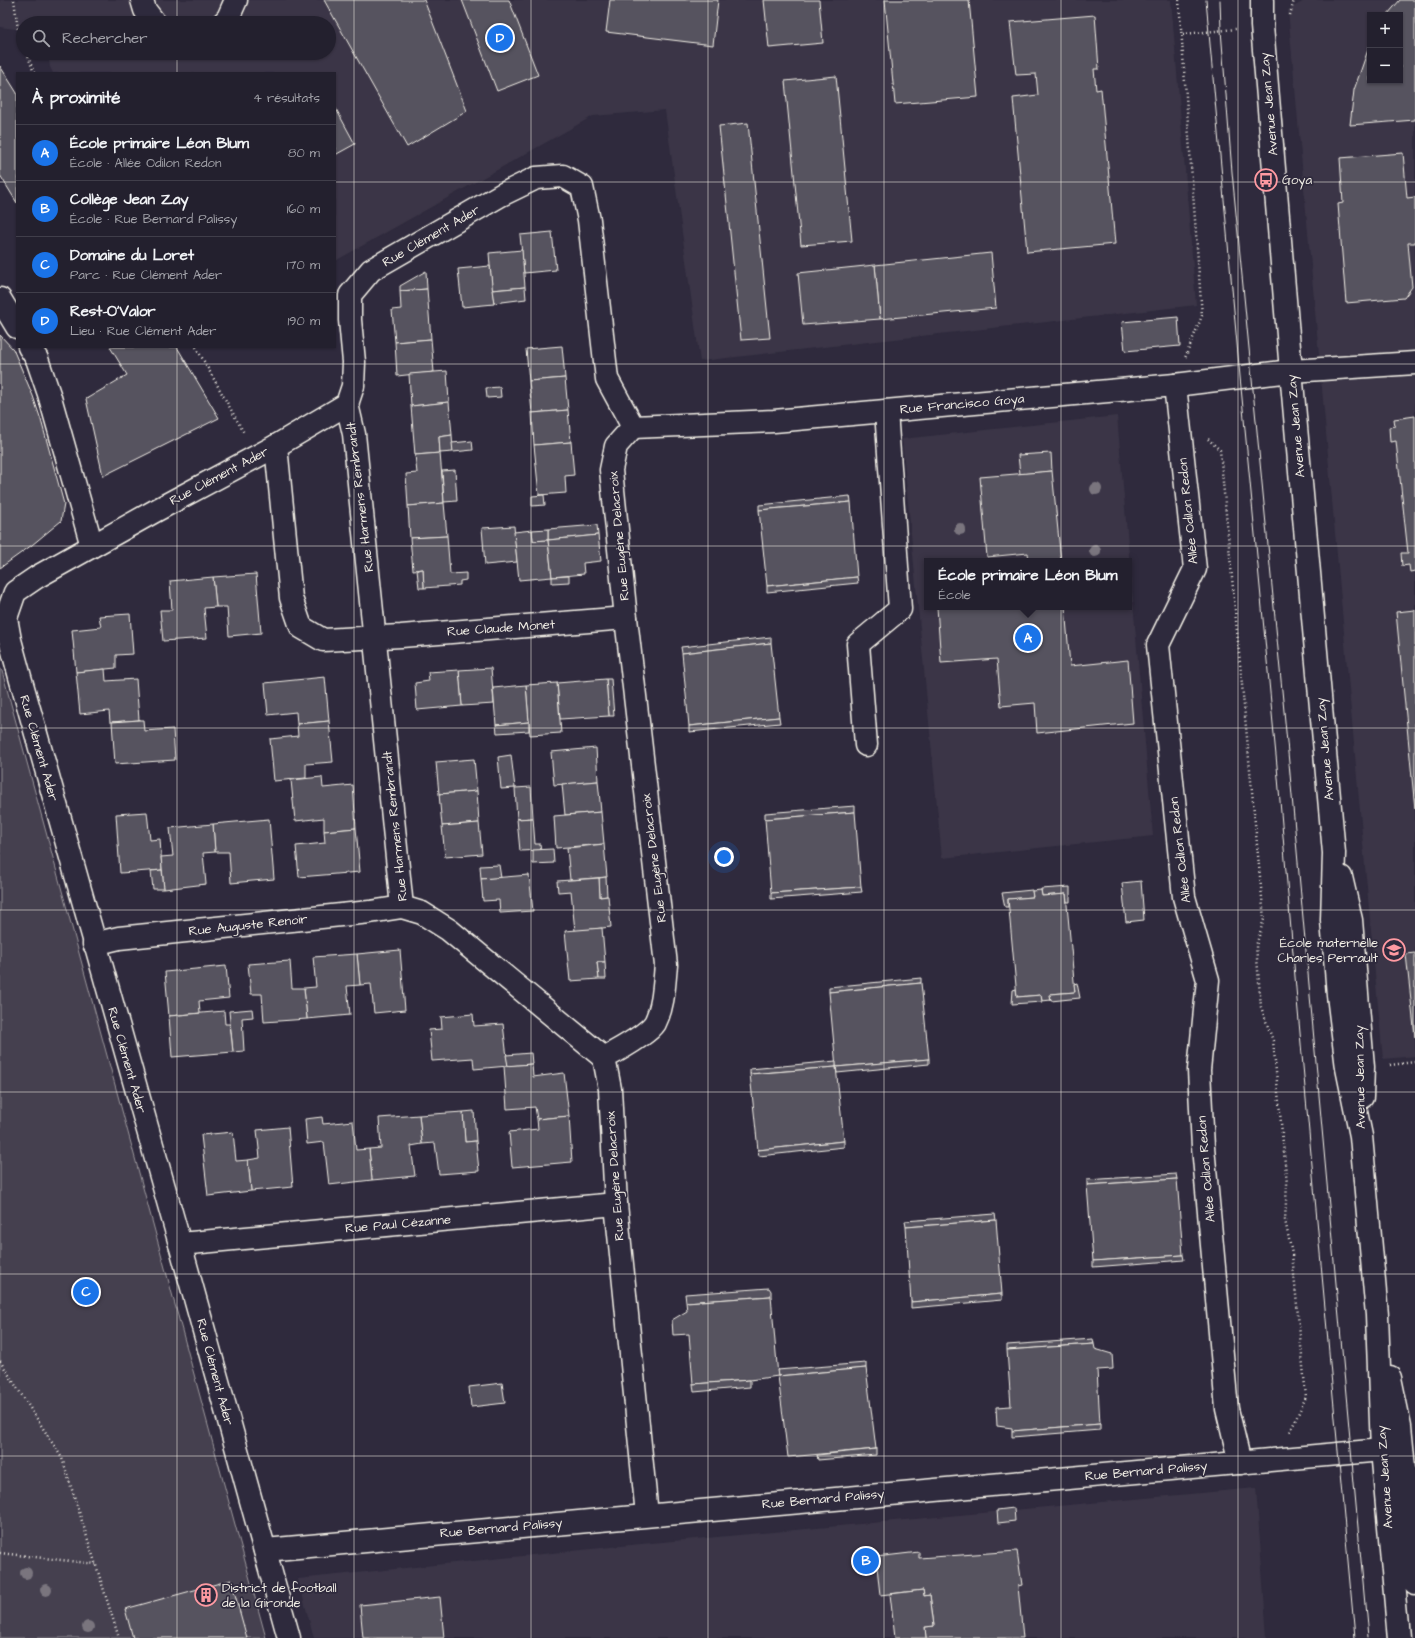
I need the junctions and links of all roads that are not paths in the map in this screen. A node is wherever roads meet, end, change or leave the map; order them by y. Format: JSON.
{"nodes":[{"id":1,"x":142,"y":0,"type":"edge"},
{"id":2,"x":236,"y":0,"type":"edge"},
{"id":3,"x":1262,"y":0,"type":"edge"},
{"id":4,"x":150,"y":16,"type":"edge"},
{"id":5,"x":229,"y":16,"type":"edge"},
{"id":6,"x":0,"y":299,"type":"edge"},
{"id":7,"x":16,"y":325,"type":"edge"},
{"id":8,"x":30,"y":348,"type":"edge"},
{"id":9,"x":1415,"y":362,"type":"edge"},
{"id":10,"x":1291,"y":371,"type":"junction"},
{"id":11,"x":1175,"y":385,"type":"junction"},
{"id":12,"x":347,"y":404,"type":"junction"},
{"id":13,"x":886,"y":411,"type":"junction"},
{"id":14,"x":633,"y":427,"type":"junction"},
{"id":15,"x":276,"y":446,"type":"junction"},
{"id":16,"x":92,"y":546,"type":"junction"},
{"id":17,"x":3,"y":617,"type":"edge"},
{"id":18,"x":626,"y":618,"type":"junction"},
{"id":19,"x":376,"y":638,"type":"junction"},
{"id":20,"x":866,"y":745,"type":"dead end"},
{"id":21,"x":402,"y":907,"type":"junction"},
{"id":22,"x":94,"y":944,"type":"junction"},
{"id":23,"x":604,"y":1058,"type":"junction"},
{"id":24,"x":616,"y":1204,"type":"junction"},
{"id":25,"x":180,"y":1244,"type":"junction"},
{"id":26,"x":1377,"y":1315,"type":"junction"},
{"id":27,"x":1382,"y":1450,"type":"junction"},
{"id":28,"x":1240,"y":1463,"type":"junction"},
{"id":29,"x":648,"y":1515,"type":"junction"},
{"id":30,"x":265,"y":1550,"type":"junction"},
{"id":31,"x":1415,"y":1584,"type":"edge"},
{"id":32,"x":289,"y":1638,"type":"edge"},
{"id":33,"x":1399,"y":1638,"type":"edge"}],
"edges":[{"from":1,"to":4,"type":"street"},
{"from":2,"to":5,"type":"street"},
{"from":3,"to":10,"type":"street","name":"Avenue Jean Zay"},
{"from":6,"to":7,"type":"street"},
{"from":8,"to":16,"type":"street"},
{"from":9,"to":10,"type":"street","name":"Rue Francisco Goya"},
{"from":10,"to":11,"type":"street","name":"Rue Francisco Goya"},
{"from":10,"to":26,"type":"street","name":"Avenue Jean Zay"},
{"from":11,"to":13,"type":"street","name":"Rue Francisco Goya"},
{"from":11,"to":28,"type":"street","name":"Allée Odilon Redon"},
{"from":12,"to":14,"type":"street","name":"Rue Clément Ader"},
{"from":12,"to":15,"type":"street","name":"Rue Clément Ader"},
{"from":12,"to":19,"type":"street","name":"Rue Harmens Rembrandt"},
{"from":13,"to":14,"type":"street","name":"Rue Francisco Goya"},
{"from":13,"to":20,"type":"street"},
{"from":14,"to":18,"type":"street","name":"Rue Eugène Delacroix"},
{"from":15,"to":16,"type":"street","name":"Rue Clément Ader"},
{"from":15,"to":19,"type":"street"},
{"from":16,"to":17,"type":"street","name":"Rue Clément Ader"},
{"from":17,"to":22,"type":"street","name":"Rue Clément Ader"},
{"from":18,"to":19,"type":"street","name":"Rue Claude Monet"},
{"from":18,"to":23,"type":"street","name":"Rue Eugène Delacroix"},
{"from":19,"to":21,"type":"street","name":"Rue Harmens Rembrandt"},
{"from":21,"to":22,"type":"street","name":"Rue Auguste Renoir"},
{"from":21,"to":23,"type":"street","name":"Rue Harmens Rembrandt"},
{"from":22,"to":25,"type":"street","name":"Rue Clément Ader"},
{"from":23,"to":24,"type":"street","name":"Rue Eugène Delacroix"},
{"from":24,"to":25,"type":"street","name":"Rue Paul Cézanne"},
{"from":24,"to":29,"type":"street","name":"Rue Eugène Delacroix"},
{"from":25,"to":30,"type":"street","name":"Rue Clément Ader"},
{"from":26,"to":27,"type":"street","name":"Avenue Jean Zay"},
{"from":26,"to":31,"type":"street","name":"Avenue Jean Zay"},
{"from":27,"to":28,"type":"street","name":"Rue Bernard Palissy"},
{"from":27,"to":33,"type":"street","name":"Avenue Jean Zay"},
{"from":28,"to":29,"type":"street","name":"Rue Bernard Palissy"},
{"from":29,"to":30,"type":"street","name":"Rue Bernard Palissy"},
{"from":30,"to":32,"type":"street","name":"Rue Clément Ader"}]}
